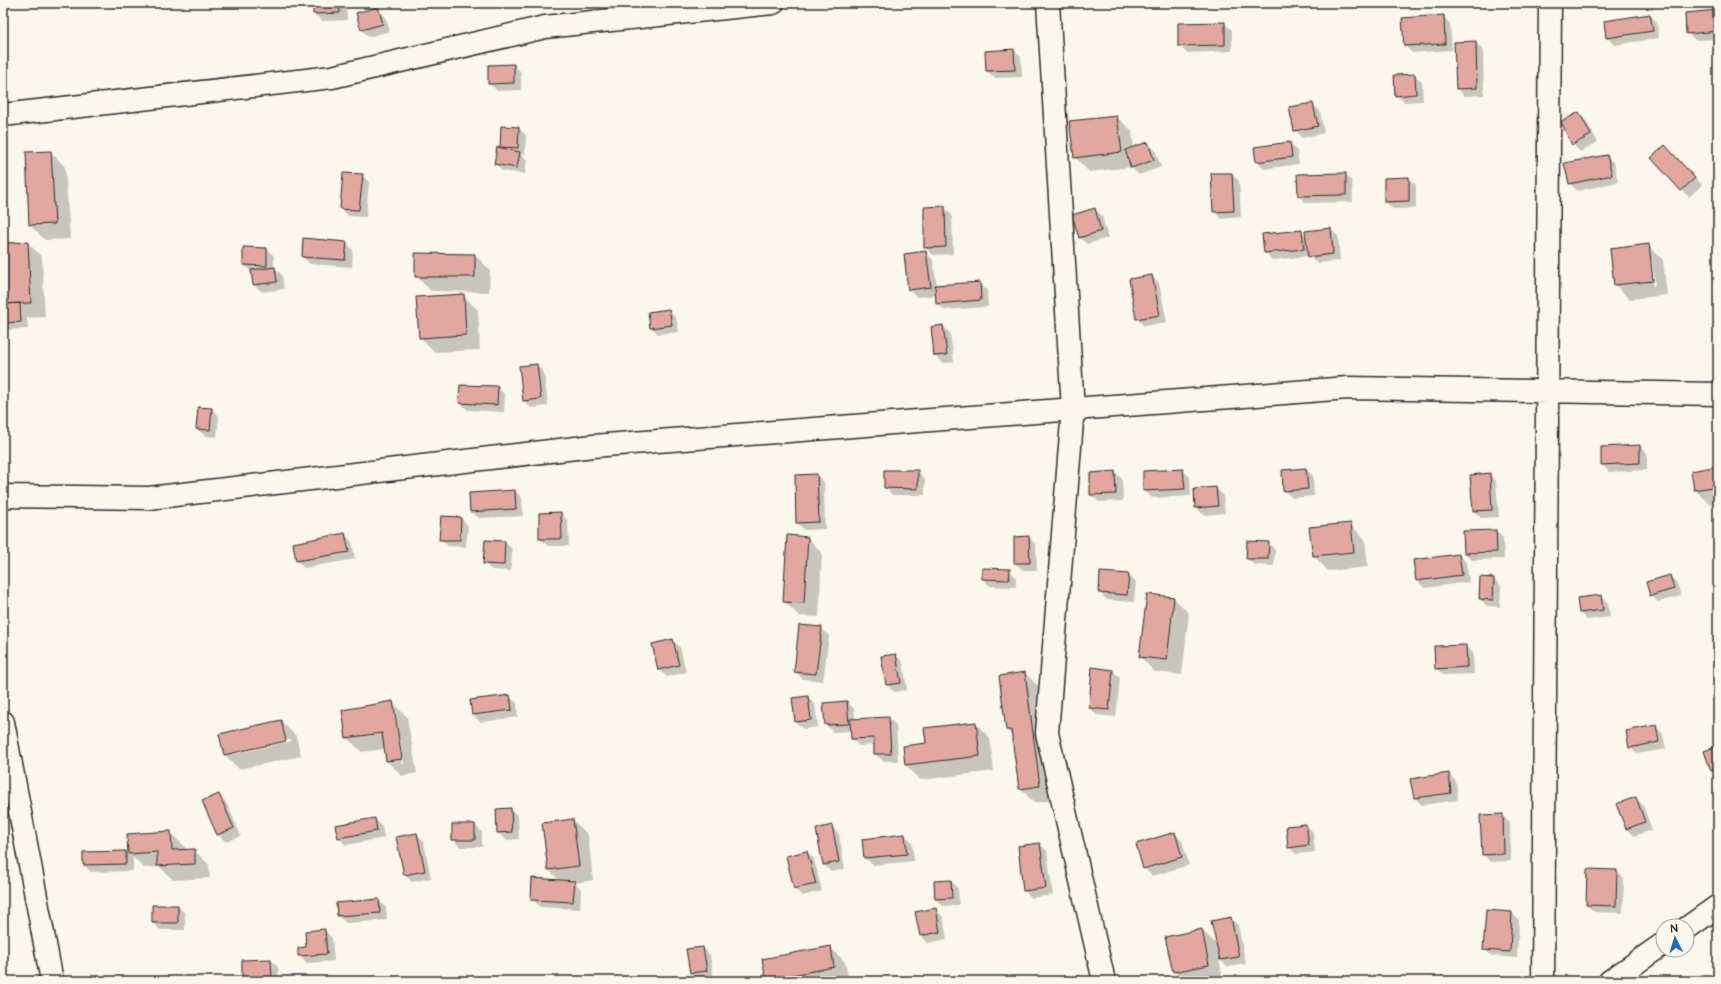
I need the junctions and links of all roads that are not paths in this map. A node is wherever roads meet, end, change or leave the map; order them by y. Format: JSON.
{"nodes":[{"id":1,"x":773,"y":3,"type":"edge"},
{"id":2,"x":1048,"y":3,"type":"edge"},
{"id":3,"x":1550,"y":3,"type":"edge"},
{"id":4,"x":3,"y":115,"type":"edge"},
{"id":5,"x":1547,"y":391,"type":"junction"},
{"id":6,"x":1718,"y":394,"type":"edge"},
{"id":7,"x":1073,"y":409,"type":"junction"},
{"id":8,"x":3,"y":496,"type":"edge"},
{"id":9,"x":3,"y":722,"type":"edge"},
{"id":10,"x":1718,"y":906,"type":"edge"},
{"id":11,"x":1695,"y":922,"type":"edge"},
{"id":12,"x":1655,"y":950,"type":"edge"},
{"id":13,"x":52,"y":981,"type":"edge"},
{"id":14,"x":1104,"y":981,"type":"edge"},
{"id":15,"x":1543,"y":981,"type":"edge"},
{"id":16,"x":1610,"y":981,"type":"edge"}],
"edges":[{"from":1,"to":4,"type":"street"},
{"from":2,"to":7,"type":"street"},
{"from":3,"to":5,"type":"street"},
{"from":5,"to":6,"type":"street"},
{"from":5,"to":7,"type":"street"},
{"from":5,"to":15,"type":"street"},
{"from":7,"to":8,"type":"street"},
{"from":7,"to":14,"type":"street"},
{"from":9,"to":13,"type":"street"},
{"from":10,"to":11,"type":"street"},
{"from":12,"to":16,"type":"street"}]}
